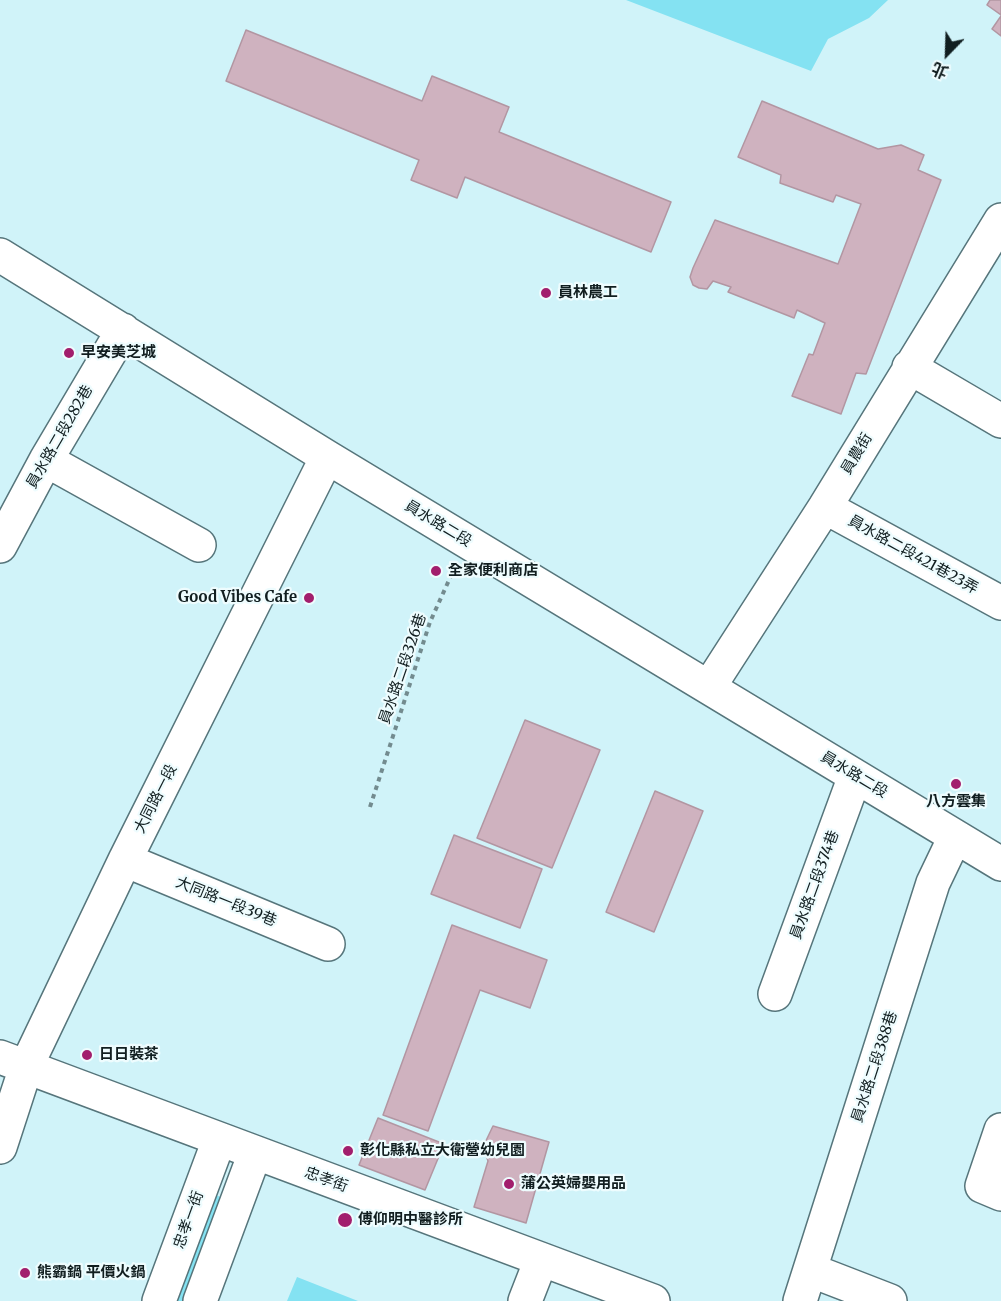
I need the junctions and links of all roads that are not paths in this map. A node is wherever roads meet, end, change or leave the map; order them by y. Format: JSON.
{"nodes":[{"id":1,"x":998,"y":230,"type":"edge"},
{"id":2,"x":0,"y":255,"type":"edge"},
{"id":3,"x":123,"y":330,"type":"junction"},
{"id":4,"x":909,"y":368,"type":"junction"},
{"id":5,"x":1001,"y":421,"type":"edge"},
{"id":6,"x":327,"y":457,"type":"junction"},
{"id":7,"x":46,"y":460,"type":"junction"},
{"id":8,"x":825,"y":507,"type":"junction"},
{"id":9,"x":200,"y":545,"type":"dead end"},
{"id":10,"x":0,"y":546,"type":"edge"},
{"id":11,"x":1001,"y":603,"type":"edge"},
{"id":12,"x":709,"y":687,"type":"junction"},
{"id":13,"x":855,"y":776,"type":"junction"},
{"id":14,"x":955,"y":837,"type":"junction"},
{"id":15,"x":125,"y":860,"type":"junction"},
{"id":16,"x":1001,"y":864,"type":"edge"},
{"id":17,"x":328,"y":944,"type":"dead end"},
{"id":18,"x":775,"y":994,"type":"dead end"},
{"id":19,"x":13,"y":1062,"type":"edge"},
{"id":20,"x":1001,"y":1131,"type":"edge"},
{"id":21,"x":219,"y":1140,"type":"junction"},
{"id":22,"x":0,"y":1147,"type":"edge"},
{"id":23,"x":255,"y":1153,"type":"junction"},
{"id":24,"x":1001,"y":1194,"type":"edge"},
{"id":25,"x":541,"y":1260,"type":"junction"},
{"id":26,"x":810,"y":1270,"type":"junction"},
{"id":27,"x":159,"y":1301,"type":"edge"},
{"id":28,"x":200,"y":1301,"type":"edge"},
{"id":29,"x":525,"y":1301,"type":"edge"},
{"id":30,"x":653,"y":1301,"type":"edge"},
{"id":31,"x":800,"y":1301,"type":"edge"},
{"id":32,"x":890,"y":1301,"type":"edge"}],
"edges":[{"from":1,"to":4,"type":"street","name":"員農街"},
{"from":2,"to":3,"type":"street","name":"員水路二段"},
{"from":3,"to":6,"type":"street","name":"員水路二段"},
{"from":3,"to":7,"type":"street","name":"員水路二段282巷"},
{"from":4,"to":5,"type":"street"},
{"from":4,"to":8,"type":"street","name":"員農街"},
{"from":6,"to":12,"type":"street","name":"員水路二段"},
{"from":6,"to":15,"type":"street","name":"大同路一段"},
{"from":7,"to":9,"type":"street"},
{"from":7,"to":10,"type":"street","name":"員水路二段282巷"},
{"from":8,"to":11,"type":"street","name":"員水路二段421巷23弄"},
{"from":8,"to":12,"type":"street","name":"員農街"},
{"from":12,"to":13,"type":"street","name":"員水路二段"},
{"from":13,"to":14,"type":"street","name":"員水路二段"},
{"from":13,"to":18,"type":"street","name":"員水路二段374巷"},
{"from":14,"to":16,"type":"street","name":"員水路二段"},
{"from":14,"to":26,"type":"street","name":"員水路二段388巷"},
{"from":15,"to":17,"type":"street","name":"大同路一段39巷"},
{"from":15,"to":19,"type":"street","name":"大同路一段"},
{"from":19,"to":21,"type":"street","name":"忠孝街"},
{"from":19,"to":22,"type":"street","name":"大同路一段"},
{"from":20,"to":24,"type":"street"},
{"from":21,"to":23,"type":"street","name":"忠孝街"},
{"from":21,"to":27,"type":"street","name":"忠孝一街"},
{"from":23,"to":25,"type":"street","name":"忠孝街"},
{"from":23,"to":28,"type":"street"},
{"from":25,"to":29,"type":"street"},
{"from":25,"to":30,"type":"street","name":"忠孝街"},
{"from":26,"to":31,"type":"street","name":"員水路二段388巷"},
{"from":26,"to":32,"type":"street"}]}
